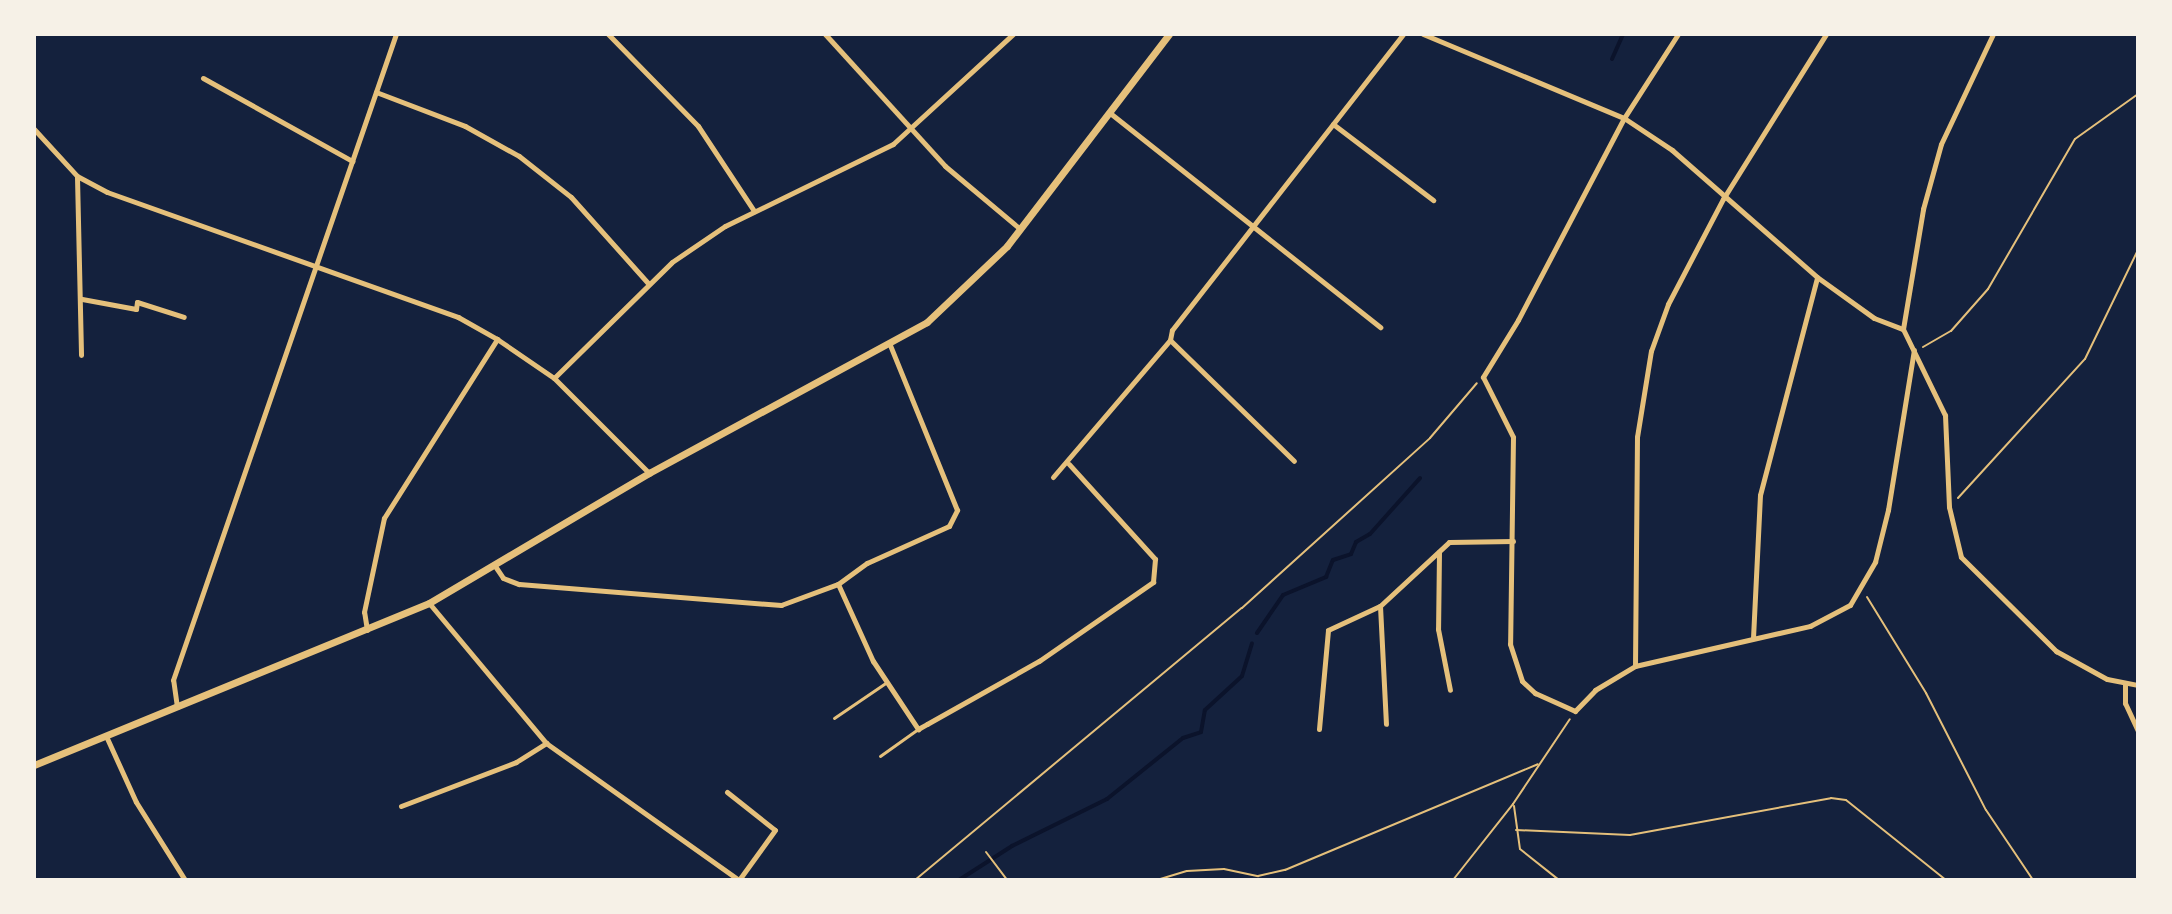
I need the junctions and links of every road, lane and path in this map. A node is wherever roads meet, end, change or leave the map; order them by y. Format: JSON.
{"nodes":[{"id":1,"x":396,"y":34,"type":"edge"},
{"id":2,"x":608,"y":34,"type":"edge"},
{"id":3,"x":825,"y":34,"type":"edge"},
{"id":4,"x":1013,"y":34,"type":"edge"},
{"id":5,"x":1169,"y":34,"type":"edge"},
{"id":6,"x":1403,"y":34,"type":"edge"},
{"id":7,"x":1423,"y":34,"type":"edge"},
{"id":8,"x":1678,"y":34,"type":"edge"},
{"id":9,"x":1826,"y":34,"type":"edge"},
{"id":10,"x":1993,"y":34,"type":"edge"},
{"id":11,"x":203,"y":78,"type":"dead end"},
{"id":12,"x":376,"y":92,"type":"junction"},
{"id":13,"x":2138,"y":94,"type":"edge"},
{"id":14,"x":1110,"y":113,"type":"junction"},
{"id":15,"x":1624,"y":118,"type":"junction"},
{"id":16,"x":1333,"y":124,"type":"junction"},
{"id":17,"x":911,"y":128,"type":"junction"},
{"id":18,"x":34,"y":129,"type":"edge"},
{"id":19,"x":352,"y":161,"type":"junction"},
{"id":20,"x":77,"y":176,"type":"junction"},
{"id":21,"x":1723,"y":199,"type":"junction"},
{"id":22,"x":1433,"y":200,"type":"dead end"},
{"id":23,"x":754,"y":211,"type":"junction"},
{"id":24,"x":1252,"y":228,"type":"junction"},
{"id":25,"x":1020,"y":229,"type":"junction"},
{"id":26,"x":2138,"y":250,"type":"edge"},
{"id":27,"x":316,"y":265,"type":"junction"},
{"id":28,"x":1817,"y":277,"type":"junction"},
{"id":29,"x":648,"y":283,"type":"junction"},
{"id":30,"x":82,"y":299,"type":"junction"},
{"id":31,"x":184,"y":317,"type":"dead end"},
{"id":32,"x":1380,"y":327,"type":"dead end"},
{"id":33,"x":1903,"y":329,"type":"junction"},
{"id":34,"x":497,"y":339,"type":"junction"},
{"id":35,"x":1170,"y":340,"type":"junction"},
{"id":36,"x":890,"y":345,"type":"junction"},
{"id":37,"x":1914,"y":350,"type":"junction"},
{"id":38,"x":81,"y":355,"type":"dead end"},
{"id":39,"x":1483,"y":377,"type":"junction"},
{"id":40,"x":554,"y":378,"type":"junction"},
{"id":41,"x":1294,"y":461,"type":"dead end"},
{"id":42,"x":1069,"y":464,"type":"junction"},
{"id":43,"x":649,"y":473,"type":"junction"},
{"id":44,"x":1053,"y":477,"type":"dead end"},
{"id":45,"x":1949,"y":507,"type":"junction"},
{"id":46,"x":1513,"y":541,"type":"junction"},
{"id":47,"x":1439,"y":551,"type":"junction"},
{"id":48,"x":495,"y":566,"type":"junction"},
{"id":49,"x":838,"y":584,"type":"junction"},
{"id":50,"x":1863,"y":589,"type":"junction"},
{"id":51,"x":429,"y":603,"type":"junction"},
{"id":52,"x":1380,"y":606,"type":"junction"},
{"id":53,"x":367,"y":630,"type":"junction"},
{"id":54,"x":1753,"y":638,"type":"junction"},
{"id":55,"x":1635,"y":666,"type":"junction"},
{"id":56,"x":887,"y":682,"type":"junction"},
{"id":57,"x":2125,"y":683,"type":"junction"},
{"id":58,"x":2138,"y":685,"type":"edge"},
{"id":59,"x":1450,"y":690,"type":"dead end"},
{"id":60,"x":177,"y":707,"type":"junction"},
{"id":61,"x":834,"y":718,"type":"dead end"},
{"id":62,"x":1386,"y":724,"type":"dead end"},
{"id":63,"x":1564,"y":728,"type":"dead end"},
{"id":64,"x":918,"y":729,"type":"junction"},
{"id":65,"x":1319,"y":729,"type":"dead end"},
{"id":66,"x":2138,"y":731,"type":"edge"},
{"id":67,"x":106,"y":736,"type":"junction"},
{"id":68,"x":546,"y":743,"type":"junction"},
{"id":69,"x":880,"y":756,"type":"dead end"},
{"id":70,"x":1538,"y":764,"type":"junction"},
{"id":71,"x":34,"y":765,"type":"edge"},
{"id":72,"x":727,"y":792,"type":"dead end"},
{"id":73,"x":1513,"y":804,"type":"junction"},
{"id":74,"x":401,"y":806,"type":"dead end"},
{"id":75,"x":1516,"y":830,"type":"junction"},
{"id":76,"x":986,"y":852,"type":"dead end"},
{"id":77,"x":1258,"y":878,"type":"edge"},
{"id":78,"x":185,"y":880,"type":"edge"},
{"id":79,"x":739,"y":880,"type":"edge"},
{"id":80,"x":915,"y":880,"type":"edge"},
{"id":81,"x":1007,"y":880,"type":"edge"},
{"id":82,"x":1157,"y":880,"type":"edge"},
{"id":83,"x":1453,"y":880,"type":"edge"},
{"id":84,"x":1559,"y":880,"type":"edge"},
{"id":85,"x":1946,"y":880,"type":"edge"},
{"id":86,"x":2033,"y":880,"type":"edge"}],
"edges":[{"from":1,"to":12,"type":"street"},
{"from":2,"to":23,"type":"street"},
{"from":3,"to":17,"type":"street"},
{"from":4,"to":17,"type":"street"},
{"from":5,"to":14,"type":"street"},
{"from":6,"to":16,"type":"street"},
{"from":7,"to":15,"type":"street"},
{"from":8,"to":15,"type":"street"},
{"from":9,"to":21,"type":"street"},
{"from":10,"to":33,"type":"street"},
{"from":11,"to":19,"type":"street"},
{"from":12,"to":19,"type":"street"},
{"from":12,"to":29,"type":"street"},
{"from":13,"to":37,"type":"path"},
{"from":14,"to":24,"type":"street"},
{"from":14,"to":25,"type":"street"},
{"from":15,"to":21,"type":"street"},
{"from":15,"to":39,"type":"street"},
{"from":16,"to":22,"type":"street"},
{"from":16,"to":24,"type":"street"},
{"from":17,"to":23,"type":"street"},
{"from":17,"to":25,"type":"street"},
{"from":18,"to":20,"type":"street"},
{"from":19,"to":27,"type":"street"},
{"from":20,"to":27,"type":"street"},
{"from":20,"to":30,"type":"street"},
{"from":21,"to":28,"type":"street"},
{"from":21,"to":55,"type":"street"},
{"from":23,"to":29,"type":"street"},
{"from":24,"to":32,"type":"street"},
{"from":24,"to":35,"type":"street"},
{"from":25,"to":36,"type":"street"},
{"from":26,"to":45,"type":"path"},
{"from":27,"to":34,"type":"street"},
{"from":27,"to":60,"type":"street"},
{"from":28,"to":33,"type":"street"},
{"from":28,"to":54,"type":"street"},
{"from":29,"to":40,"type":"street"},
{"from":30,"to":31,"type":"street"},
{"from":30,"to":38,"type":"street"},
{"from":33,"to":37,"type":"street"},
{"from":34,"to":40,"type":"street"},
{"from":34,"to":53,"type":"street"},
{"from":35,"to":41,"type":"street"},
{"from":35,"to":42,"type":"street"},
{"from":36,"to":43,"type":"street"},
{"from":36,"to":49,"type":"street"},
{"from":37,"to":45,"type":"street"},
{"from":37,"to":50,"type":"street"},
{"from":39,"to":46,"type":"street"},
{"from":39,"to":80,"type":"path"},
{"from":40,"to":43,"type":"street"},
{"from":42,"to":44,"type":"street"},
{"from":42,"to":64,"type":"street"},
{"from":43,"to":48,"type":"street"},
{"from":45,"to":57,"type":"street"},
{"from":46,"to":47,"type":"street"},
{"from":46,"to":55,"type":"street"},
{"from":47,"to":52,"type":"street"},
{"from":47,"to":59,"type":"street"},
{"from":48,"to":49,"type":"street"},
{"from":48,"to":51,"type":"street"},
{"from":49,"to":56,"type":"street"},
{"from":50,"to":54,"type":"street"},
{"from":50,"to":86,"type":"path"},
{"from":51,"to":53,"type":"street"},
{"from":51,"to":68,"type":"street"},
{"from":52,"to":62,"type":"street"},
{"from":52,"to":65,"type":"street"},
{"from":53,"to":60,"type":"street"},
{"from":54,"to":55,"type":"street"},
{"from":56,"to":61,"type":"lane"},
{"from":56,"to":64,"type":"street"},
{"from":57,"to":58,"type":"street"},
{"from":57,"to":66,"type":"street"},
{"from":60,"to":67,"type":"street"},
{"from":63,"to":70,"type":"path"},
{"from":64,"to":69,"type":"lane"},
{"from":67,"to":71,"type":"street"},
{"from":67,"to":78,"type":"street"},
{"from":68,"to":74,"type":"street"},
{"from":68,"to":79,"type":"street"},
{"from":70,"to":73,"type":"path"},
{"from":70,"to":77,"type":"path"},
{"from":72,"to":79,"type":"street"},
{"from":73,"to":75,"type":"path"},
{"from":73,"to":83,"type":"path"},
{"from":75,"to":84,"type":"path"},
{"from":75,"to":85,"type":"path"},
{"from":76,"to":81,"type":"path"},
{"from":77,"to":82,"type":"path"}]}
